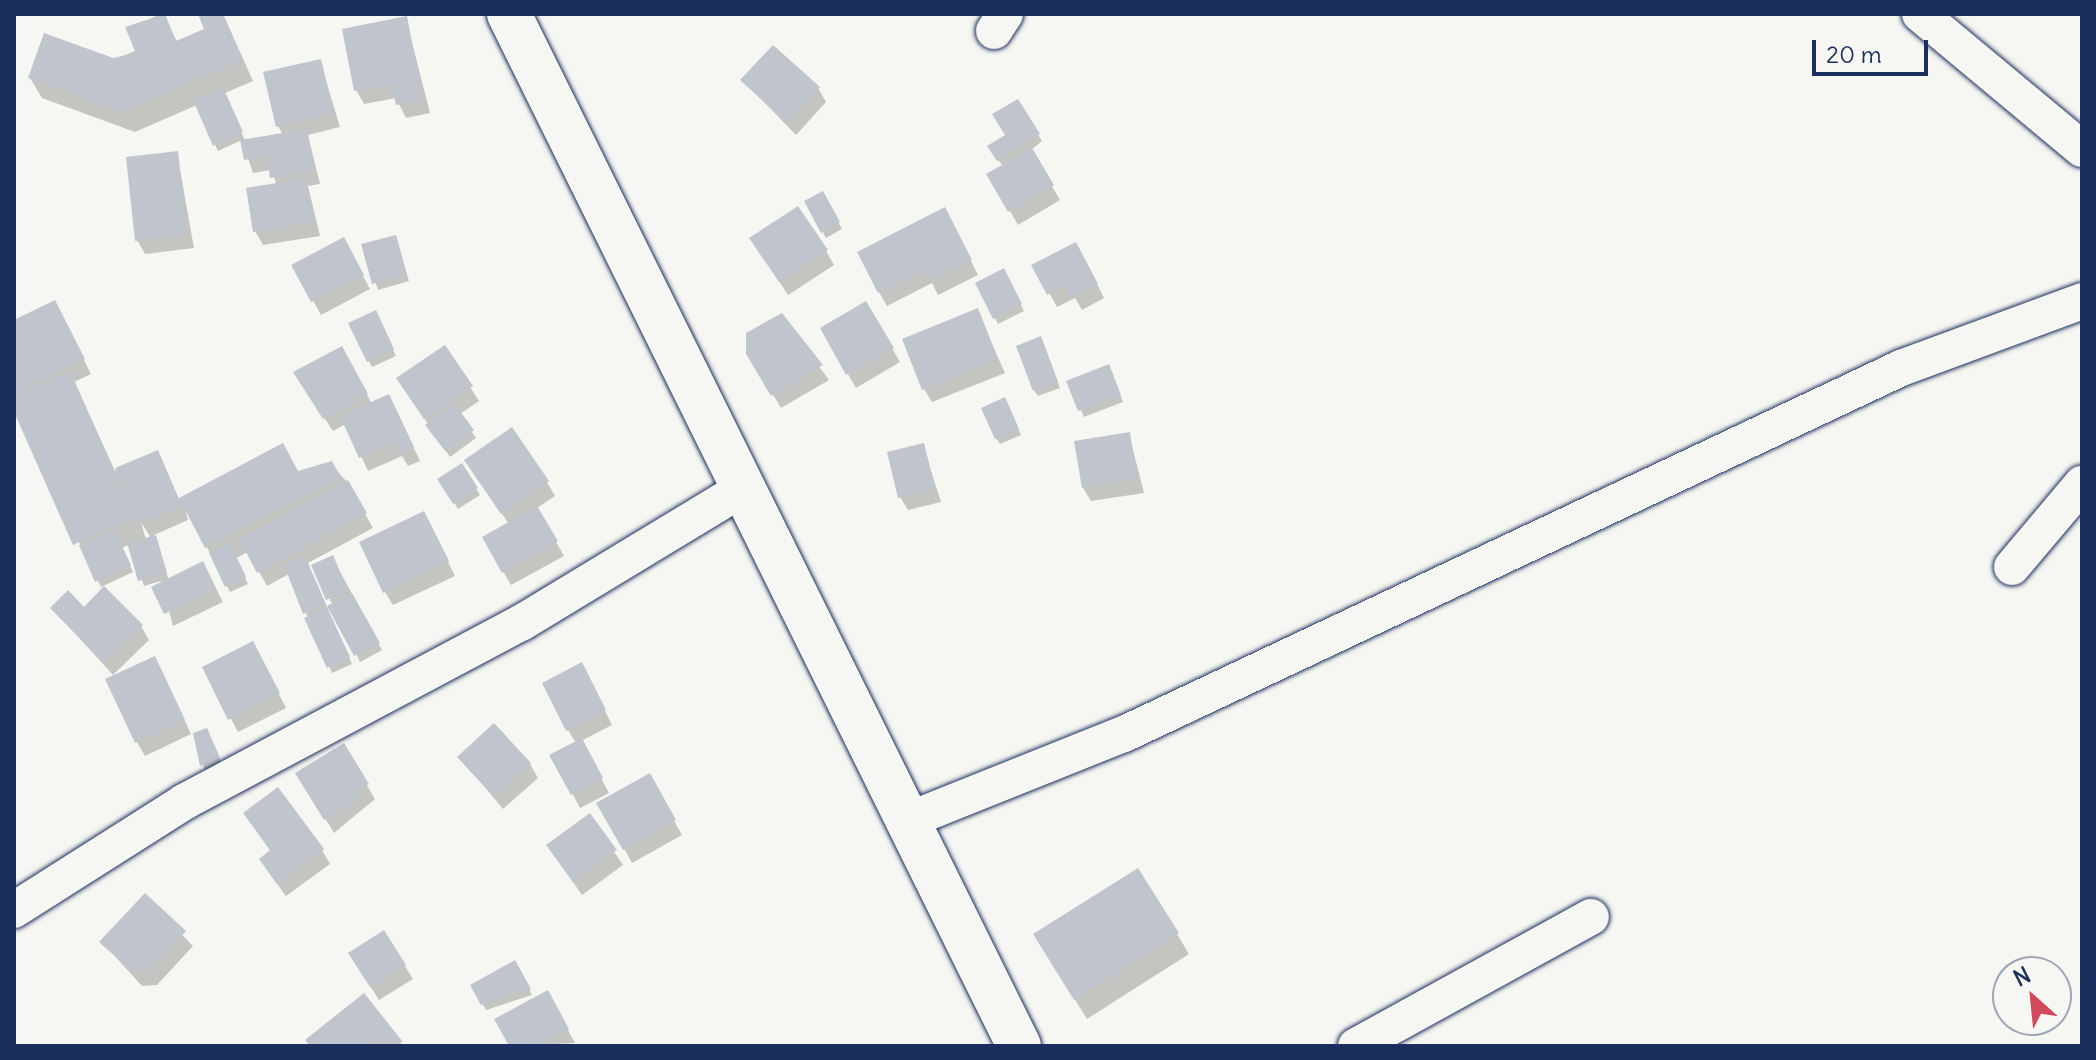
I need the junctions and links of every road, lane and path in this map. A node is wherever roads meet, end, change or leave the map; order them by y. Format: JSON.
{"nodes":[{"id":1,"x":509,"y":14,"type":"edge"},
{"id":2,"x":1920,"y":14,"type":"edge"},
{"id":3,"x":2082,"y":149,"type":"edge"},
{"id":4,"x":2082,"y":301,"type":"edge"},
{"id":5,"x":2082,"y":484,"type":"edge"},
{"id":6,"x":741,"y":490,"type":"junction"},
{"id":7,"x":2012,"y":567,"type":"dead end"},
{"id":8,"x":906,"y":821,"type":"junction"},
{"id":9,"x":14,"y":910,"type":"edge"},
{"id":10,"x":1591,"y":917,"type":"dead end"},
{"id":11,"x":1019,"y":1046,"type":"edge"},
{"id":12,"x":1356,"y":1046,"type":"edge"}],
"edges":[{"from":1,"to":6,"type":"main road"},
{"from":2,"to":3,"type":"street"},
{"from":4,"to":8,"type":"street"},
{"from":5,"to":7,"type":"street"},
{"from":6,"to":8,"type":"main road"},
{"from":6,"to":9,"type":"street"},
{"from":8,"to":11,"type":"main road"},
{"from":10,"to":12,"type":"street"}]}
